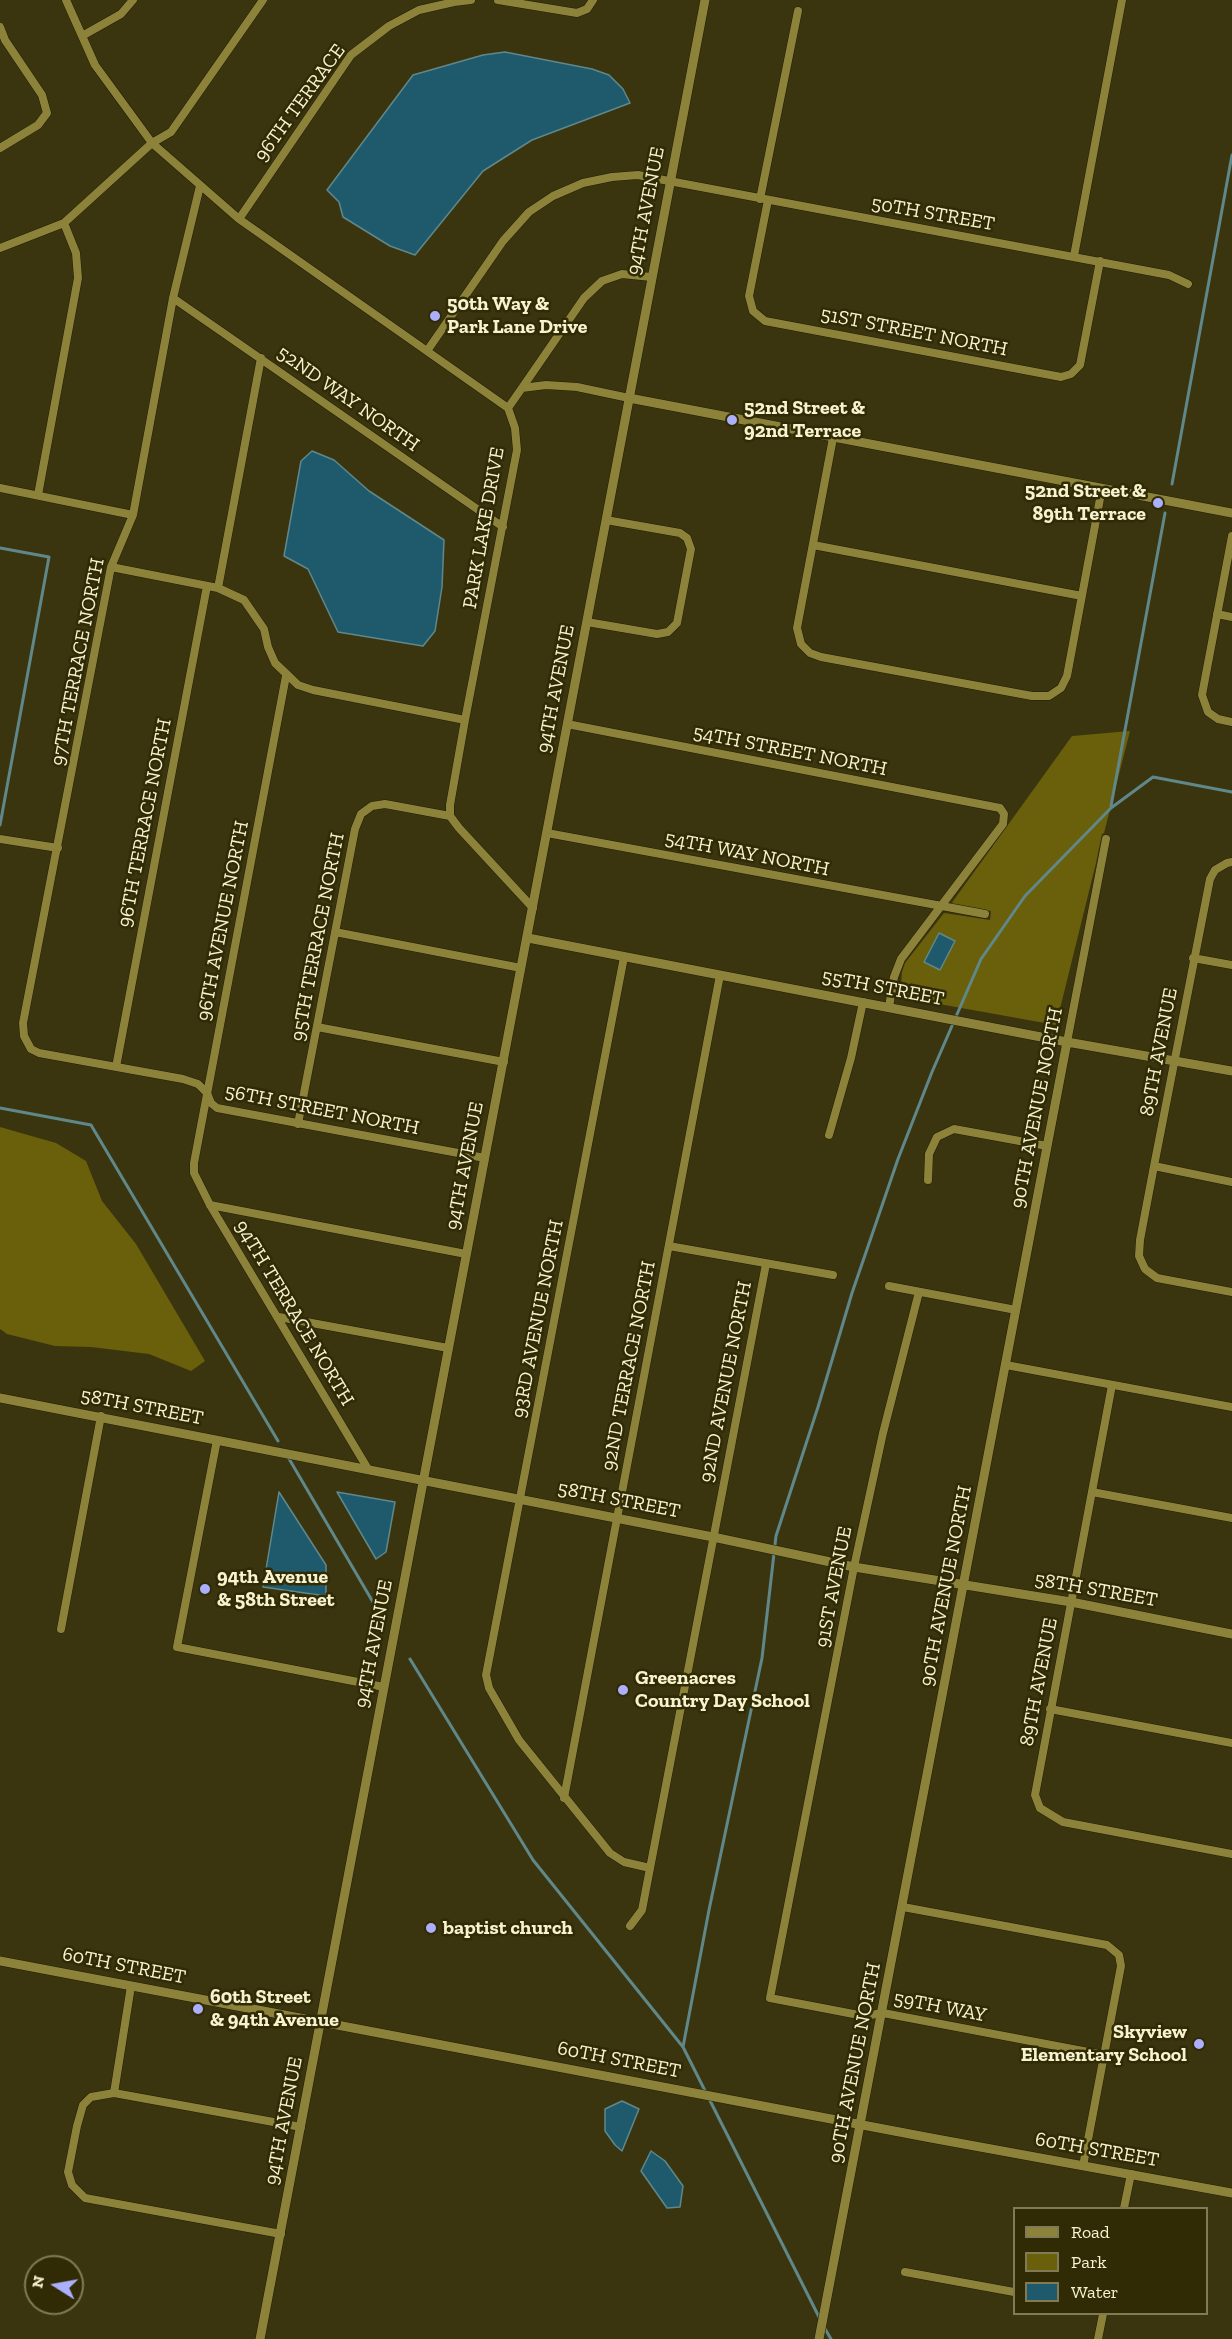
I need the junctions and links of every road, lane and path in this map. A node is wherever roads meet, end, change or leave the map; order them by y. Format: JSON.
{"nodes":[{"id":1,"x":66,"y":0,"type":"edge"},
{"id":2,"x":133,"y":0,"type":"edge"},
{"id":3,"x":263,"y":0,"type":"edge"},
{"id":4,"x":471,"y":0,"type":"edge"},
{"id":5,"x":498,"y":0,"type":"edge"},
{"id":6,"x":705,"y":0,"type":"edge"},
{"id":7,"x":1122,"y":0,"type":"edge"},
{"id":8,"x":593,"y":2,"type":"edge"},
{"id":9,"x":798,"y":11,"type":"dead end"},
{"id":10,"x":0,"y":27,"type":"edge"},
{"id":11,"x":82,"y":36,"type":"junction"},
{"id":12,"x":152,"y":143,"type":"junction"},
{"id":13,"x":0,"y":148,"type":"edge"},
{"id":14,"x":669,"y":181,"type":"junction"},
{"id":15,"x":200,"y":186,"type":"junction"},
{"id":16,"x":764,"y":200,"type":"junction"},
{"id":17,"x":239,"y":219,"type":"junction"},
{"id":18,"x":64,"y":223,"type":"junction"},
{"id":19,"x":0,"y":248,"type":"edge"},
{"id":20,"x":1074,"y":256,"type":"junction"},
{"id":21,"x":1100,"y":261,"type":"junction"},
{"id":22,"x":651,"y":277,"type":"junction"},
{"id":23,"x":1188,"y":284,"type":"dead end"},
{"id":24,"x":173,"y":298,"type":"junction"},
{"id":25,"x":427,"y":351,"type":"junction"},
{"id":26,"x":261,"y":358,"type":"junction"},
{"id":27,"x":522,"y":388,"type":"junction"},
{"id":28,"x":630,"y":398,"type":"junction"},
{"id":29,"x":508,"y":408,"type":"junction"},
{"id":30,"x":833,"y":438,"type":"junction"},
{"id":31,"x":0,"y":488,"type":"edge"},
{"id":32,"x":1102,"y":488,"type":"junction"},
{"id":33,"x":38,"y":495,"type":"junction"},
{"id":34,"x":1232,"y":513,"type":"edge"},
{"id":35,"x":133,"y":515,"type":"junction"},
{"id":36,"x":606,"y":520,"type":"junction"},
{"id":37,"x":503,"y":527,"type":"junction"},
{"id":38,"x":1232,"y":536,"type":"edge"},
{"id":39,"x":813,"y":545,"type":"junction"},
{"id":40,"x":111,"y":567,"type":"junction"},
{"id":41,"x":207,"y":586,"type":"junction"},
{"id":42,"x":218,"y":588,"type":"junction"},
{"id":43,"x":1082,"y":596,"type":"junction"},
{"id":44,"x":1217,"y":614,"type":"junction"},
{"id":45,"x":1232,"y":617,"type":"edge"},
{"id":46,"x":587,"y":622,"type":"junction"},
{"id":47,"x":286,"y":676,"type":"junction"},
{"id":48,"x":465,"y":720,"type":"junction"},
{"id":49,"x":1232,"y":722,"type":"edge"},
{"id":50,"x":567,"y":724,"type":"junction"},
{"id":51,"x":450,"y":816,"type":"junction"},
{"id":52,"x":547,"y":833,"type":"junction"},
{"id":53,"x":1106,"y":839,"type":"dead end"},
{"id":54,"x":4,"y":840,"type":"edge"},
{"id":55,"x":58,"y":848,"type":"junction"},
{"id":56,"x":1232,"y":862,"type":"edge"},
{"id":57,"x":941,"y":907,"type":"junction"},
{"id":58,"x":533,"y":908,"type":"junction"},
{"id":59,"x":985,"y":914,"type":"dead end"},
{"id":60,"x":335,"y":932,"type":"junction"},
{"id":61,"x":528,"y":938,"type":"junction"},
{"id":62,"x":624,"y":957,"type":"junction"},
{"id":63,"x":1193,"y":958,"type":"junction"},
{"id":64,"x":1232,"y":965,"type":"edge"},
{"id":65,"x":521,"y":968,"type":"junction"},
{"id":66,"x":720,"y":975,"type":"junction"},
{"id":67,"x":863,"y":1002,"type":"junction"},
{"id":68,"x":889,"y":1007,"type":"junction"},
{"id":69,"x":317,"y":1027,"type":"junction"},
{"id":70,"x":26,"y":1042,"type":"joint"},
{"id":71,"x":1067,"y":1042,"type":"junction"},
{"id":72,"x":1174,"y":1060,"type":"junction"},
{"id":73,"x":504,"y":1062,"type":"junction"},
{"id":74,"x":116,"y":1067,"type":"junction"},
{"id":75,"x":1232,"y":1071,"type":"edge"},
{"id":76,"x":207,"y":1093,"type":"junction"},
{"id":77,"x":298,"y":1124,"type":"junction"},
{"id":78,"x":829,"y":1135,"type":"dead end"},
{"id":79,"x":1047,"y":1146,"type":"junction"},
{"id":80,"x":485,"y":1158,"type":"junction"},
{"id":81,"x":1154,"y":1166,"type":"junction"},
{"id":82,"x":194,"y":1173,"type":"joint"},
{"id":83,"x":928,"y":1180,"type":"dead end"},
{"id":84,"x":1232,"y":1182,"type":"edge"},
{"id":85,"x":210,"y":1205,"type":"junction"},
{"id":86,"x":669,"y":1246,"type":"junction"},
{"id":87,"x":466,"y":1254,"type":"junction"},
{"id":88,"x":766,"y":1264,"type":"junction"},
{"id":89,"x":833,"y":1275,"type":"dead end"},
{"id":90,"x":890,"y":1286,"type":"dead end"},
{"id":91,"x":919,"y":1292,"type":"junction"},
{"id":92,"x":1232,"y":1292,"type":"edge"},
{"id":93,"x":1016,"y":1310,"type":"junction"},
{"id":94,"x":279,"y":1317,"type":"junction"},
{"id":95,"x":448,"y":1348,"type":"junction"},
{"id":96,"x":1006,"y":1365,"type":"junction"},
{"id":97,"x":1112,"y":1385,"type":"junction"},
{"id":98,"x":0,"y":1398,"type":"edge"},
{"id":99,"x":1232,"y":1407,"type":"edge"},
{"id":100,"x":100,"y":1416,"type":"junction"},
{"id":101,"x":217,"y":1440,"type":"junction"},
{"id":102,"x":368,"y":1469,"type":"junction"},
{"id":103,"x":423,"y":1480,"type":"junction"},
{"id":104,"x":1092,"y":1492,"type":"junction"},
{"id":105,"x":520,"y":1500,"type":"junction"},
{"id":106,"x":617,"y":1518,"type":"junction"},
{"id":107,"x":1232,"y":1518,"type":"edge"},
{"id":108,"x":713,"y":1537,"type":"junction"},
{"id":109,"x":854,"y":1567,"type":"junction"},
{"id":110,"x":964,"y":1585,"type":"junction"},
{"id":111,"x":1071,"y":1602,"type":"junction"},
{"id":112,"x":61,"y":1629,"type":"dead end"},
{"id":113,"x":1232,"y":1634,"type":"edge"},
{"id":114,"x":384,"y":1687,"type":"junction"},
{"id":115,"x":1050,"y":1709,"type":"junction"},
{"id":116,"x":1232,"y":1743,"type":"edge"},
{"id":117,"x":564,"y":1798,"type":"junction"},
{"id":118,"x":1232,"y":1854,"type":"edge"},
{"id":119,"x":650,"y":1868,"type":"junction"},
{"id":120,"x":903,"y":1907,"type":"junction"},
{"id":121,"x":630,"y":1926,"type":"dead end"},
{"id":122,"x":0,"y":1960,"type":"edge"},
{"id":123,"x":131,"y":1986,"type":"junction"},
{"id":124,"x":770,"y":1998,"type":"joint"},
{"id":125,"x":883,"y":2013,"type":"junction"},
{"id":126,"x":321,"y":2022,"type":"junction"},
{"id":127,"x":1104,"y":2055,"type":"junction"},
{"id":128,"x":114,"y":2093,"type":"junction"},
{"id":129,"x":861,"y":2124,"type":"junction"},
{"id":130,"x":301,"y":2127,"type":"junction"},
{"id":131,"x":1083,"y":2166,"type":"junction"},
{"id":132,"x":1131,"y":2174,"type":"junction"},
{"id":133,"x":1232,"y":2193,"type":"edge"},
{"id":134,"x":1124,"y":2207,"type":"edge"},
{"id":135,"x":281,"y":2234,"type":"junction"},
{"id":136,"x":905,"y":2272,"type":"dead end"},
{"id":137,"x":1013,"y":2292,"type":"edge"},
{"id":138,"x":1103,"y":2315,"type":"edge"},
{"id":139,"x":820,"y":2338,"type":"edge"},
{"id":140,"x":260,"y":2339,"type":"edge"},
{"id":141,"x":1098,"y":2339,"type":"edge"}],
"edges":[{"from":1,"to":11,"type":"street"},
{"from":2,"to":11,"type":"street"},
{"from":3,"to":12,"type":"street"},
{"from":4,"to":17,"type":"street","name":"96TH TERRACE"},
{"from":5,"to":8,"type":"street"},
{"from":6,"to":14,"type":"street","name":"94TH AVENUE"},
{"from":7,"to":20,"type":"street"},
{"from":9,"to":16,"type":"street"},
{"from":10,"to":13,"type":"street"},
{"from":11,"to":12,"type":"street"},
{"from":12,"to":15,"type":"street"},
{"from":12,"to":18,"type":"street"},
{"from":14,"to":16,"type":"street","name":"50TH STREET"},
{"from":14,"to":22,"type":"street","name":"94TH AVENUE"},
{"from":14,"to":25,"type":"street","name":"50TH STREET"},
{"from":15,"to":17,"type":"street"},
{"from":15,"to":24,"type":"street","name":"97TH TERRACE NORTH"},
{"from":16,"to":20,"type":"street","name":"50TH STREET"},
{"from":16,"to":21,"type":"street","name":"51ST STREET NORTH"},
{"from":17,"to":25,"type":"street"},
{"from":18,"to":19,"type":"street"},
{"from":18,"to":33,"type":"street"},
{"from":20,"to":21,"type":"street","name":"50TH STREET"},
{"from":21,"to":23,"type":"street","name":"50TH STREET"},
{"from":22,"to":27,"type":"street"},
{"from":22,"to":28,"type":"street","name":"94TH AVENUE"},
{"from":24,"to":26,"type":"street","name":"52ND WAY NORTH"},
{"from":24,"to":35,"type":"street","name":"97TH TERRACE NORTH"},
{"from":25,"to":29,"type":"street"},
{"from":26,"to":37,"type":"street","name":"52ND WAY NORTH"},
{"from":26,"to":42,"type":"street"},
{"from":27,"to":28,"type":"street"},
{"from":27,"to":29,"type":"street"},
{"from":28,"to":30,"type":"street"},
{"from":28,"to":36,"type":"street","name":"94TH AVENUE"},
{"from":29,"to":37,"type":"street","name":"PARK LAKE DRIVE"},
{"from":30,"to":32,"type":"street"},
{"from":30,"to":39,"type":"street"},
{"from":31,"to":33,"type":"street"},
{"from":32,"to":34,"type":"street"},
{"from":32,"to":43,"type":"street"},
{"from":33,"to":35,"type":"street"},
{"from":35,"to":40,"type":"street","name":"97TH TERRACE NORTH"},
{"from":36,"to":46,"type":"street","name":"94TH AVENUE"},
{"from":36,"to":46,"type":"street"},
{"from":37,"to":48,"type":"street","name":"PARK LAKE DRIVE"},
{"from":38,"to":44,"type":"street"},
{"from":39,"to":43,"type":"street"},
{"from":39,"to":43,"type":"street"},
{"from":40,"to":41,"type":"street"},
{"from":40,"to":55,"type":"street","name":"97TH TERRACE NORTH"},
{"from":41,"to":42,"type":"street"},
{"from":41,"to":74,"type":"street","name":"96TH TERRACE NORTH"},
{"from":42,"to":47,"type":"street"},
{"from":44,"to":45,"type":"street"},
{"from":44,"to":49,"type":"street"},
{"from":46,"to":50,"type":"street","name":"94TH AVENUE"},
{"from":47,"to":48,"type":"street"},
{"from":47,"to":76,"type":"street","name":"96TH AVENUE NORTH"},
{"from":48,"to":51,"type":"street","name":"PARK LAKE DRIVE"},
{"from":50,"to":52,"type":"street","name":"94TH AVENUE"},
{"from":50,"to":57,"type":"street","name":"54TH STREET NORTH"},
{"from":51,"to":58,"type":"street"},
{"from":51,"to":60,"type":"street","name":"95TH TERRACE NORTH"},
{"from":52,"to":57,"type":"street","name":"54TH WAY NORTH"},
{"from":52,"to":58,"type":"street","name":"94TH AVENUE"},
{"from":53,"to":71,"type":"street","name":"90TH AVENUE NORTH"},
{"from":54,"to":55,"type":"street"},
{"from":55,"to":70,"type":"street","name":"97TH TERRACE NORTH"},
{"from":56,"to":63,"type":"street","name":"89TH AVENUE"},
{"from":57,"to":59,"type":"street","name":"54TH WAY NORTH"},
{"from":57,"to":68,"type":"street"},
{"from":58,"to":61,"type":"street","name":"94TH AVENUE"},
{"from":60,"to":65,"type":"street"},
{"from":60,"to":69,"type":"street","name":"95TH TERRACE NORTH"},
{"from":61,"to":62,"type":"street","name":"55TH STREET"},
{"from":61,"to":65,"type":"street","name":"94TH AVENUE"},
{"from":62,"to":66,"type":"street","name":"55TH STREET"},
{"from":62,"to":105,"type":"street","name":"93RD AVENUE NORTH"},
{"from":63,"to":64,"type":"street"},
{"from":63,"to":72,"type":"street","name":"89TH AVENUE"},
{"from":65,"to":73,"type":"street","name":"94TH AVENUE"},
{"from":66,"to":67,"type":"street","name":"55TH STREET"},
{"from":66,"to":86,"type":"street","name":"92ND TERRACE NORTH"},
{"from":67,"to":68,"type":"street","name":"55TH STREET"},
{"from":67,"to":78,"type":"street"},
{"from":68,"to":71,"type":"street","name":"55TH STREET"},
{"from":69,"to":73,"type":"street"},
{"from":69,"to":77,"type":"street","name":"95TH TERRACE NORTH"},
{"from":70,"to":74,"type":"street","name":"56TH STREET NORTH"},
{"from":71,"to":72,"type":"street","name":"55TH STREET"},
{"from":71,"to":79,"type":"street","name":"90TH AVENUE NORTH"},
{"from":72,"to":75,"type":"street","name":"55TH STREET"},
{"from":72,"to":81,"type":"street","name":"89TH AVENUE"},
{"from":73,"to":80,"type":"street","name":"94TH AVENUE"},
{"from":74,"to":76,"type":"street","name":"56TH STREET NORTH"},
{"from":76,"to":77,"type":"street","name":"56TH STREET NORTH"},
{"from":76,"to":82,"type":"street","name":"96TH AVENUE NORTH"},
{"from":77,"to":80,"type":"street","name":"56TH STREET NORTH"},
{"from":79,"to":83,"type":"street"},
{"from":79,"to":93,"type":"street","name":"90TH AVENUE NORTH"},
{"from":80,"to":87,"type":"street","name":"94TH AVENUE"},
{"from":81,"to":84,"type":"street"},
{"from":81,"to":92,"type":"street","name":"89TH AVENUE"},
{"from":82,"to":85,"type":"street","name":"94TH TERRACE NORTH"},
{"from":85,"to":87,"type":"street"},
{"from":85,"to":94,"type":"street","name":"94TH TERRACE NORTH"},
{"from":86,"to":88,"type":"street"},
{"from":86,"to":106,"type":"street","name":"92ND TERRACE NORTH"},
{"from":87,"to":95,"type":"street","name":"94TH AVENUE"},
{"from":88,"to":89,"type":"street"},
{"from":88,"to":108,"type":"street","name":"92ND AVENUE NORTH"},
{"from":90,"to":91,"type":"street"},
{"from":91,"to":93,"type":"street"},
{"from":91,"to":109,"type":"street","name":"91ST AVENUE"},
{"from":93,"to":96,"type":"street","name":"90TH AVENUE NORTH"},
{"from":94,"to":95,"type":"street"},
{"from":94,"to":102,"type":"street","name":"94TH TERRACE NORTH"},
{"from":95,"to":103,"type":"street","name":"94TH AVENUE"},
{"from":96,"to":97,"type":"street"},
{"from":96,"to":110,"type":"street","name":"90TH AVENUE NORTH"},
{"from":97,"to":99,"type":"street"},
{"from":97,"to":104,"type":"street","name":"89TH AVENUE"},
{"from":98,"to":100,"type":"street","name":"58TH STREET"},
{"from":100,"to":101,"type":"street","name":"58TH STREET"},
{"from":100,"to":112,"type":"street"},
{"from":101,"to":102,"type":"street","name":"58TH STREET"},
{"from":101,"to":114,"type":"street"},
{"from":102,"to":103,"type":"street","name":"58TH STREET"},
{"from":103,"to":105,"type":"street","name":"58TH STREET"},
{"from":103,"to":114,"type":"street","name":"94TH AVENUE"},
{"from":104,"to":107,"type":"street"},
{"from":104,"to":111,"type":"street","name":"89TH AVENUE"},
{"from":105,"to":106,"type":"street","name":"58TH STREET"},
{"from":105,"to":117,"type":"street","name":"93RD AVENUE NORTH"},
{"from":106,"to":108,"type":"street","name":"58TH STREET"},
{"from":106,"to":117,"type":"street","name":"92ND TERRACE NORTH"},
{"from":108,"to":109,"type":"street","name":"58TH STREET"},
{"from":108,"to":119,"type":"street","name":"92ND AVENUE NORTH"},
{"from":109,"to":110,"type":"street","name":"58TH STREET"},
{"from":109,"to":124,"type":"street","name":"91ST AVENUE"},
{"from":110,"to":111,"type":"street","name":"58TH STREET"},
{"from":110,"to":120,"type":"street","name":"90TH AVENUE NORTH"},
{"from":111,"to":113,"type":"street","name":"58TH STREET"},
{"from":111,"to":115,"type":"street","name":"89TH AVENUE"},
{"from":114,"to":126,"type":"street","name":"94TH AVENUE"},
{"from":115,"to":116,"type":"street"},
{"from":115,"to":118,"type":"street","name":"89TH AVENUE"},
{"from":117,"to":119,"type":"street"},
{"from":119,"to":121,"type":"street","name":"92ND AVENUE NORTH"},
{"from":120,"to":125,"type":"street","name":"90TH AVENUE NORTH"},
{"from":120,"to":127,"type":"street"},
{"from":122,"to":123,"type":"street","name":"60TH STREET"},
{"from":123,"to":126,"type":"street","name":"60TH STREET"},
{"from":123,"to":128,"type":"street"},
{"from":124,"to":125,"type":"street","name":"59TH WAY"},
{"from":125,"to":127,"type":"street","name":"59TH WAY"},
{"from":125,"to":129,"type":"street","name":"90TH AVENUE NORTH"},
{"from":126,"to":129,"type":"street","name":"60TH STREET"},
{"from":126,"to":130,"type":"street","name":"94TH AVENUE"},
{"from":127,"to":131,"type":"street"},
{"from":128,"to":130,"type":"street"},
{"from":128,"to":135,"type":"street"},
{"from":129,"to":131,"type":"street","name":"60TH STREET"},
{"from":129,"to":139,"type":"street","name":"90TH AVENUE NORTH"},
{"from":130,"to":135,"type":"street","name":"94TH AVENUE"},
{"from":131,"to":132,"type":"street","name":"60TH STREET"},
{"from":132,"to":133,"type":"street","name":"60TH STREET"},
{"from":132,"to":134,"type":"street"},
{"from":135,"to":140,"type":"street","name":"94TH AVENUE"},
{"from":136,"to":137,"type":"street"},
{"from":138,"to":141,"type":"street"}]}
